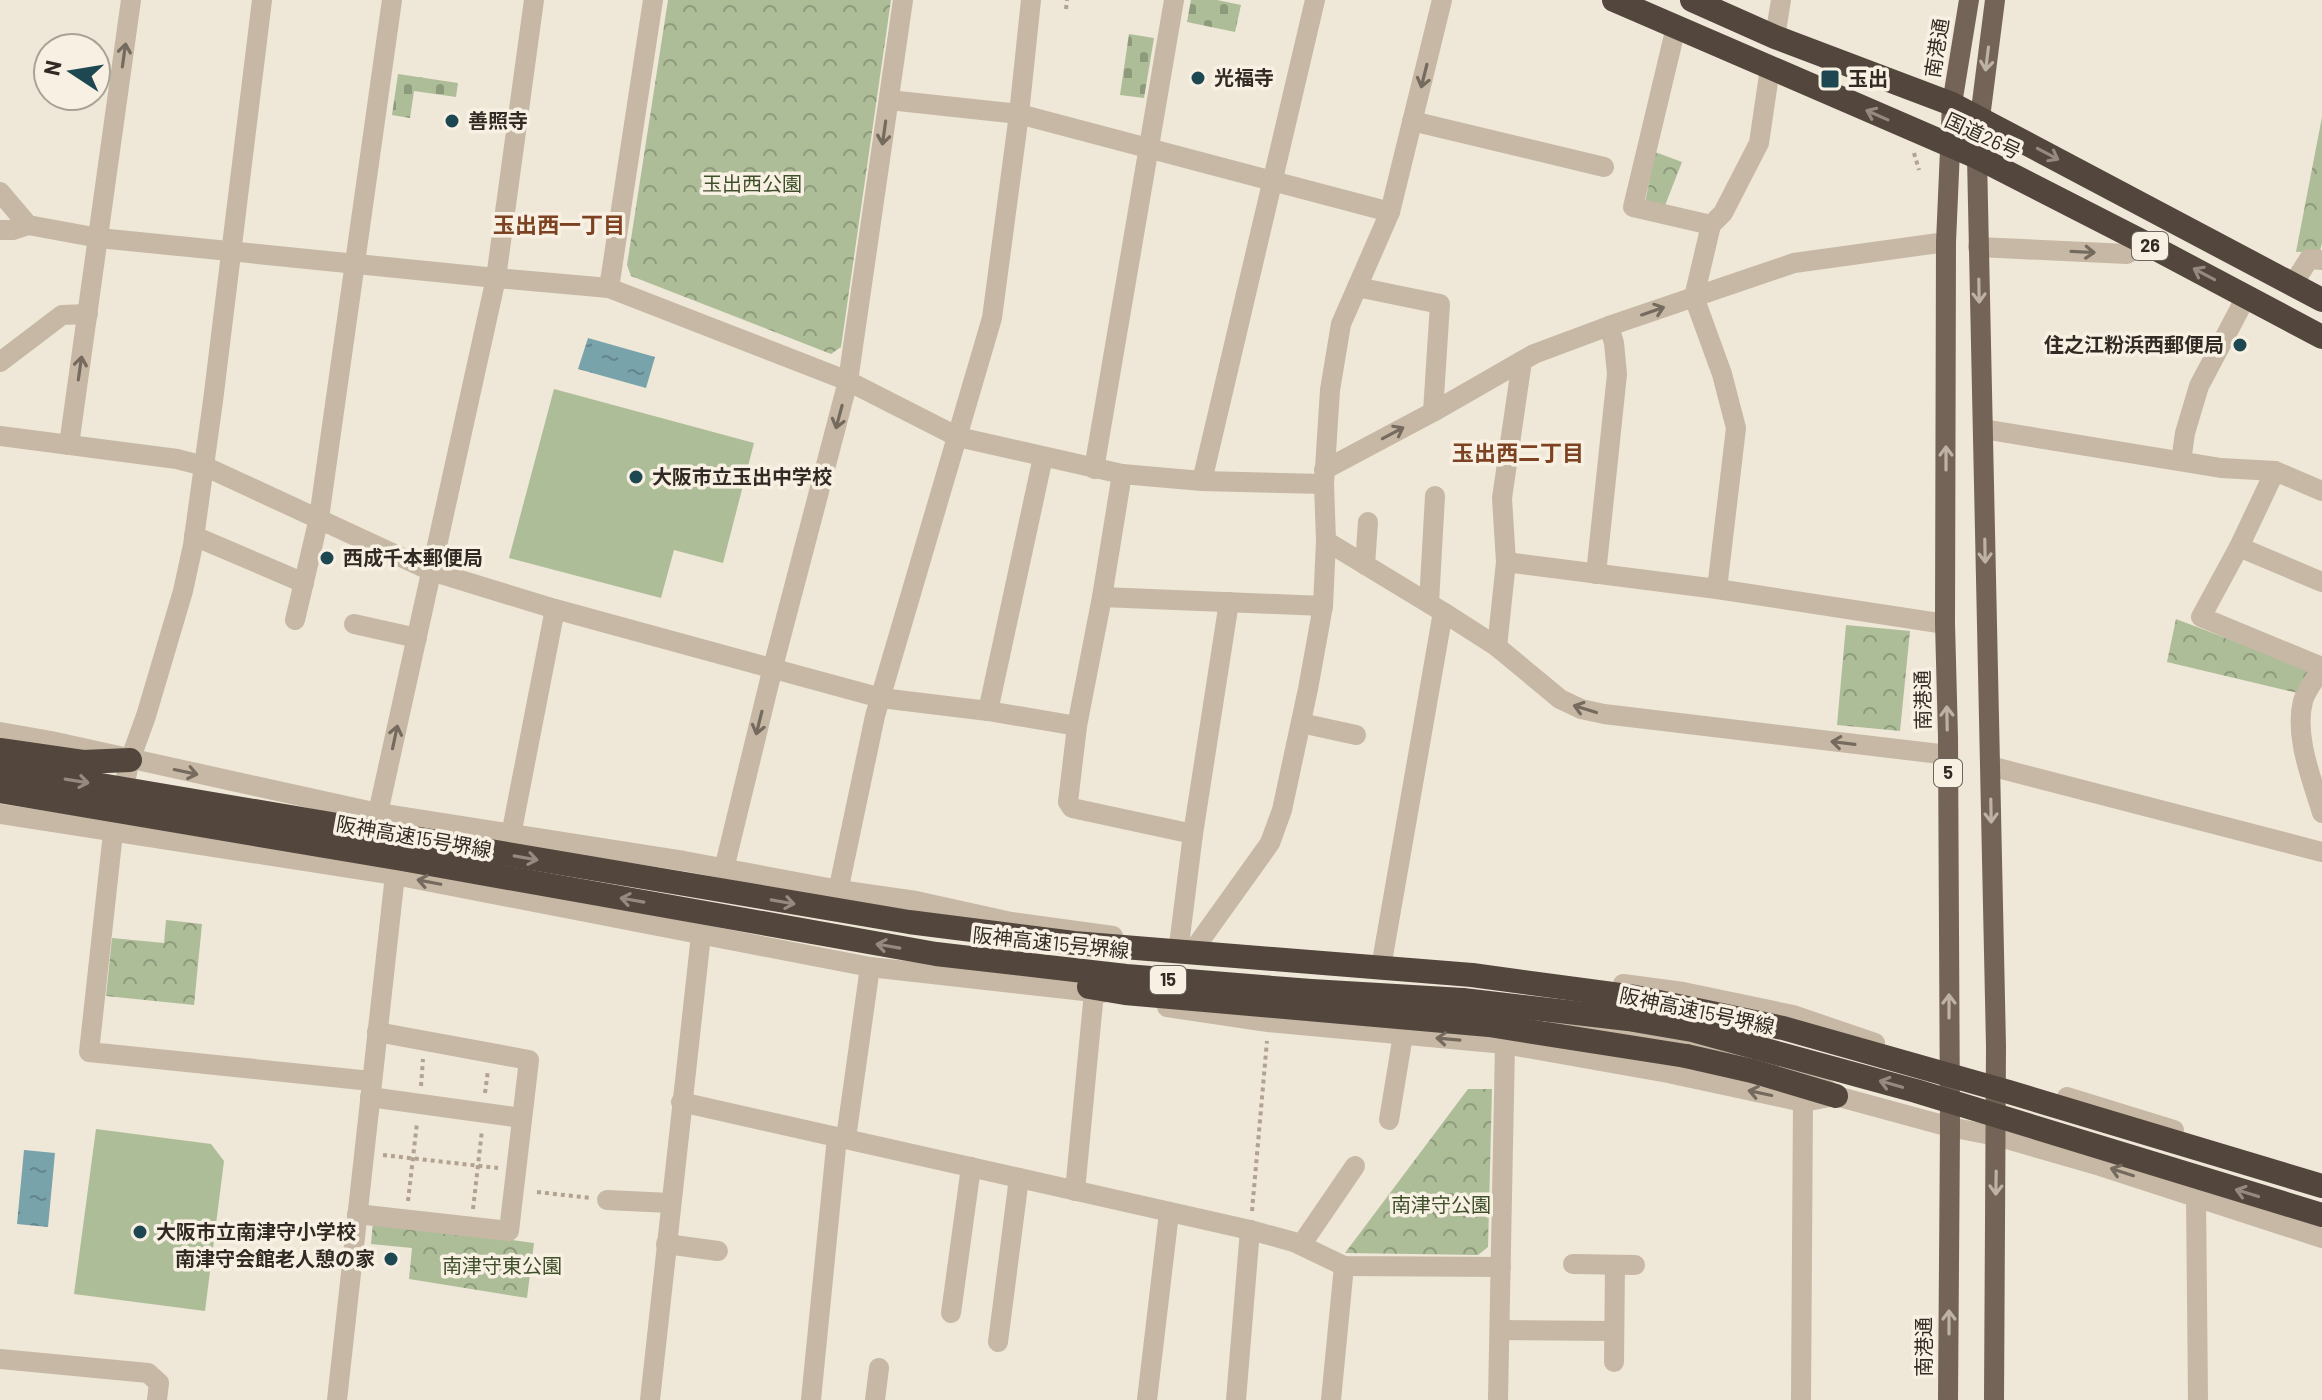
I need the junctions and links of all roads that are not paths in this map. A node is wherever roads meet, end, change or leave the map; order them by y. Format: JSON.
{"nodes":[{"id":1,"x":131,"y":0,"type":"edge"},
{"id":2,"x":262,"y":0,"type":"edge"},
{"id":3,"x":392,"y":0,"type":"edge"},
{"id":4,"x":534,"y":0,"type":"edge"},
{"id":5,"x":653,"y":0,"type":"edge"},
{"id":6,"x":903,"y":0,"type":"edge"},
{"id":7,"x":1031,"y":0,"type":"edge"},
{"id":8,"x":1174,"y":0,"type":"edge"},
{"id":9,"x":1315,"y":0,"type":"edge"},
{"id":10,"x":1442,"y":0,"type":"edge"},
{"id":11,"x":1614,"y":0,"type":"edge"},
{"id":12,"x":1692,"y":0,"type":"edge"},
{"id":13,"x":1781,"y":0,"type":"edge"},
{"id":14,"x":1969,"y":0,"type":"edge"},
{"id":15,"x":1995,"y":0,"type":"edge"},
{"id":16,"x":1676,"y":27,"type":"junction"},
{"id":17,"x":1775,"y":37,"type":"junction"},
{"id":18,"x":1770,"y":68,"type":"junction"},
{"id":19,"x":889,"y":100,"type":"junction"},
{"id":20,"x":1952,"y":104,"type":"junction"},
{"id":21,"x":1019,"y":114,"type":"junction"},
{"id":22,"x":1980,"y":118,"type":"junction"},
{"id":23,"x":1412,"y":121,"type":"junction"},
{"id":24,"x":1949,"y":146,"type":"junction"},
{"id":25,"x":1149,"y":147,"type":"junction"},
{"id":26,"x":1977,"y":157,"type":"junction"},
{"id":27,"x":1604,"y":167,"type":"dead end"},
{"id":28,"x":1271,"y":181,"type":"junction"},
{"id":29,"x":0,"y":192,"type":"edge"},
{"id":30,"x":1390,"y":212,"type":"junction"},
{"id":31,"x":28,"y":225,"type":"junction"},
{"id":32,"x":1711,"y":225,"type":"junction"},
{"id":33,"x":0,"y":230,"type":"edge"},
{"id":34,"x":99,"y":238,"type":"junction"},
{"id":35,"x":1946,"y":242,"type":"junction"},
{"id":36,"x":2145,"y":243,"type":"junction"},
{"id":37,"x":1978,"y":247,"type":"junction"},
{"id":38,"x":230,"y":251,"type":"junction"},
{"id":39,"x":2322,"y":260,"type":"edge"},
{"id":40,"x":355,"y":264,"type":"junction"},
{"id":41,"x":496,"y":278,"type":"junction"},
{"id":42,"x":2293,"y":284,"type":"junction"},
{"id":43,"x":1357,"y":287,"type":"junction"},
{"id":44,"x":609,"y":288,"type":"junction"},
{"id":45,"x":1694,"y":297,"type":"junction"},
{"id":46,"x":2246,"y":297,"type":"junction"},
{"id":47,"x":2322,"y":300,"type":"edge"},
{"id":48,"x":88,"y":314,"type":"junction"},
{"id":49,"x":1609,"y":326,"type":"junction"},
{"id":50,"x":2322,"y":337,"type":"edge"},
{"id":51,"x":1522,"y":361,"type":"junction"},
{"id":52,"x":0,"y":362,"type":"edge"},
{"id":53,"x":848,"y":381,"type":"junction"},
{"id":54,"x":1433,"y":412,"type":"junction"},
{"id":55,"x":1983,"y":429,"type":"junction"},
{"id":56,"x":0,"y":436,"type":"edge"},
{"id":57,"x":958,"y":437,"type":"junction"},
{"id":58,"x":69,"y":445,"type":"junction"},
{"id":59,"x":1043,"y":457,"type":"junction"},
{"id":60,"x":2181,"y":461,"type":"junction"},
{"id":61,"x":204,"y":466,"type":"junction"},
{"id":62,"x":1094,"y":469,"type":"junction"},
{"id":63,"x":2275,"y":471,"type":"junction"},
{"id":64,"x":1122,"y":474,"type":"junction"},
{"id":65,"x":1324,"y":477,"type":"junction"},
{"id":66,"x":1202,"y":481,"type":"junction"},
{"id":67,"x":2322,"y":491,"type":"edge"},
{"id":68,"x":1435,"y":496,"type":"dead end"},
{"id":69,"x":319,"y":518,"type":"junction"},
{"id":70,"x":1368,"y":522,"type":"dead end"},
{"id":71,"x":194,"y":536,"type":"junction"},
{"id":72,"x":1326,"y":541,"type":"junction"},
{"id":73,"x":2239,"y":547,"type":"junction"},
{"id":74,"x":1506,"y":562,"type":"junction"},
{"id":75,"x":1365,"y":565,"type":"junction"},
{"id":76,"x":431,"y":571,"type":"junction"},
{"id":77,"x":1596,"y":574,"type":"junction"},
{"id":78,"x":2322,"y":582,"type":"edge"},
{"id":79,"x":304,"y":583,"type":"junction"},
{"id":80,"x":1717,"y":589,"type":"junction"},
{"id":81,"x":1102,"y":597,"type":"junction"},
{"id":82,"x":1229,"y":602,"type":"junction"},
{"id":83,"x":1323,"y":606,"type":"junction"},
{"id":84,"x":1436,"y":608,"type":"junction"},
{"id":85,"x":555,"y":609,"type":"junction"},
{"id":86,"x":295,"y":620,"type":"dead end"},
{"id":87,"x":354,"y":624,"type":"dead end"},
{"id":88,"x":1945,"y":624,"type":"junction"},
{"id":89,"x":417,"y":638,"type":"junction"},
{"id":90,"x":1497,"y":647,"type":"junction"},
{"id":91,"x":773,"y":667,"type":"junction"},
{"id":92,"x":2322,"y":668,"type":"edge"},
{"id":93,"x":881,"y":698,"type":"junction"},
{"id":94,"x":988,"y":711,"type":"junction"},
{"id":95,"x":1301,"y":723,"type":"junction"},
{"id":96,"x":1077,"y":726,"type":"junction"},
{"id":97,"x":0,"y":732,"type":"edge"},
{"id":98,"x":1356,"y":735,"type":"dead end"},
{"id":99,"x":0,"y":750,"type":"edge"},
{"id":100,"x":1948,"y":755,"type":"junction"},
{"id":101,"x":130,"y":760,"type":"junction"},
{"id":102,"x":1990,"y":766,"type":"junction"},
{"id":103,"x":0,"y":768,"type":"edge"},
{"id":104,"x":0,"y":791,"type":"edge"},
{"id":105,"x":378,"y":813,"type":"junction"},
{"id":106,"x":2322,"y":813,"type":"edge"},
{"id":107,"x":0,"y":814,"type":"edge"},
{"id":108,"x":113,"y":833,"type":"junction"},
{"id":109,"x":1193,"y":834,"type":"junction"},
{"id":110,"x":511,"y":835,"type":"junction"},
{"id":111,"x":2322,"y":852,"type":"edge"},
{"id":112,"x":724,"y":869,"type":"junction"},
{"id":113,"x":395,"y":875,"type":"junction"},
{"id":114,"x":839,"y":890,"type":"junction"},
{"id":115,"x":701,"y":935,"type":"junction"},
{"id":116,"x":1188,"y":945,"type":"junction"},
{"id":117,"x":936,"y":954,"type":"junction"},
{"id":118,"x":1383,"y":956,"type":"junction"},
{"id":119,"x":822,"y":958,"type":"junction"},
{"id":120,"x":870,"y":967,"type":"junction"},
{"id":121,"x":1104,"y":993,"type":"junction"},
{"id":122,"x":377,"y":1032,"type":"junction"},
{"id":123,"x":1403,"y":1035,"type":"junction"},
{"id":124,"x":1505,"y":1044,"type":"junction"},
{"id":125,"x":1949,"y":1065,"type":"junction"},
{"id":126,"x":1996,"y":1082,"type":"junction"},
{"id":127,"x":370,"y":1089,"type":"junction"},
{"id":128,"x":1836,"y":1096,"type":"junction"},
{"id":129,"x":681,"y":1102,"type":"junction"},
{"id":130,"x":1803,"y":1102,"type":"junction"},
{"id":131,"x":522,"y":1118,"type":"junction"},
{"id":132,"x":1389,"y":1120,"type":"dead end"},
{"id":133,"x":1950,"y":1127,"type":"junction"},
{"id":134,"x":1996,"y":1136,"type":"junction"},
{"id":135,"x":841,"y":1138,"type":"junction"},
{"id":136,"x":1355,"y":1166,"type":"dead end"},
{"id":137,"x":971,"y":1167,"type":"junction"},
{"id":138,"x":1019,"y":1178,"type":"junction"},
{"id":139,"x":2322,"y":1179,"type":"edge"},
{"id":140,"x":2322,"y":1186,"type":"edge"},
{"id":141,"x":1075,"y":1191,"type":"junction"},
{"id":142,"x":2196,"y":1196,"type":"junction"},
{"id":143,"x":607,"y":1200,"type":"road end"},
{"id":144,"x":670,"y":1203,"type":"junction"},
{"id":145,"x":1169,"y":1213,"type":"junction"},
{"id":146,"x":357,"y":1214,"type":"junction"},
{"id":147,"x":2322,"y":1215,"type":"edge"},
{"id":148,"x":1250,"y":1230,"type":"junction"},
{"id":149,"x":2322,"y":1238,"type":"edge"},
{"id":150,"x":666,"y":1244,"type":"junction"},
{"id":151,"x":1301,"y":1245,"type":"junction"},
{"id":152,"x":718,"y":1251,"type":"dead end"},
{"id":153,"x":1573,"y":1264,"type":"dead end"},
{"id":154,"x":1344,"y":1266,"type":"junction"},
{"id":155,"x":1501,"y":1267,"type":"junction"},
{"id":156,"x":951,"y":1313,"type":"dead end"},
{"id":157,"x":1500,"y":1330,"type":"junction"},
{"id":158,"x":1614,"y":1331,"type":"junction"},
{"id":159,"x":998,"y":1342,"type":"dead end"},
{"id":160,"x":0,"y":1359,"type":"edge"},
{"id":161,"x":1614,"y":1362,"type":"dead end"},
{"id":162,"x":879,"y":1368,"type":"dead end"},
{"id":163,"x":157,"y":1400,"type":"edge"},
{"id":164,"x":337,"y":1400,"type":"edge"},
{"id":165,"x":650,"y":1400,"type":"edge"},
{"id":166,"x":811,"y":1400,"type":"edge"},
{"id":167,"x":875,"y":1400,"type":"edge"},
{"id":168,"x":1147,"y":1400,"type":"edge"},
{"id":169,"x":1236,"y":1400,"type":"edge"},
{"id":170,"x":1331,"y":1400,"type":"edge"},
{"id":171,"x":1498,"y":1400,"type":"edge"},
{"id":172,"x":1801,"y":1400,"type":"edge"},
{"id":173,"x":1948,"y":1400,"type":"edge"},
{"id":174,"x":1994,"y":1400,"type":"edge"},
{"id":175,"x":2198,"y":1400,"type":"edge"}],
"edges":[{"from":34,"to":1,"type":"street","one_way":true},
{"from":2,"to":38,"type":"street"},
{"from":3,"to":40,"type":"street"},
{"from":4,"to":41,"type":"street"},
{"from":5,"to":44,"type":"street"},
{"from":6,"to":19,"type":"street"},
{"from":7,"to":21,"type":"street"},
{"from":8,"to":25,"type":"street"},
{"from":9,"to":28,"type":"street"},
{"from":10,"to":23,"type":"street","one_way":true},
{"from":11,"to":16,"type":"highway","name":"国道26号","number":"26"},
{"from":12,"to":17,"type":"highway","name":"国道26号","number":"26"},
{"from":13,"to":17,"type":"street"},
{"from":14,"to":20,"type":"main road","name":"南港通","number":"5"},
{"from":15,"to":22,"type":"main road","number":"5","one_way":true},
{"from":16,"to":18,"type":"highway","name":"国道26号","number":"26"},
{"from":16,"to":32,"type":"street"},
{"from":17,"to":20,"type":"highway","name":"国道26号","number":"26"},
{"from":24,"to":18,"type":"highway","name":"国道26号","number":"26","one_way":true},
{"from":18,"to":32,"type":"street"},
{"from":19,"to":21,"type":"street"},
{"from":19,"to":53,"type":"street","one_way":true},
{"from":20,"to":22,"type":"highway","name":"国道26号","number":"26"},
{"from":20,"to":24,"type":"main road","name":"南港通","number":"5"},
{"from":21,"to":25,"type":"street"},
{"from":21,"to":57,"type":"street"},
{"from":22,"to":26,"type":"main road","number":"5"},
{"from":22,"to":42,"type":"highway","name":"国道26号","number":"26","one_way":true},
{"from":23,"to":27,"type":"street"},
{"from":23,"to":30,"type":"street"},
{"from":24,"to":26,"type":"highway","name":"国道26号","number":"26"},
{"from":24,"to":35,"type":"main road","name":"南港通","number":"5"},
{"from":25,"to":28,"type":"street"},
{"from":25,"to":62,"type":"street"},
{"from":26,"to":36,"type":"highway","name":"国道26号","number":"26"},
{"from":26,"to":37,"type":"main road","number":"5"},
{"from":28,"to":30,"type":"street"},
{"from":28,"to":66,"type":"street"},
{"from":29,"to":31,"type":"street"},
{"from":30,"to":43,"type":"street"},
{"from":31,"to":33,"type":"street"},
{"from":31,"to":34,"type":"street"},
{"from":32,"to":45,"type":"street"},
{"from":34,"to":38,"type":"street"},
{"from":34,"to":48,"type":"street"},
{"from":35,"to":45,"type":"street"},
{"from":88,"to":35,"type":"main road","name":"南港通","number":"5","one_way":true},
{"from":37,"to":36,"type":"street","one_way":true},
{"from":46,"to":36,"type":"highway","name":"国道26号","number":"26","one_way":true},
{"from":37,"to":55,"type":"main road","number":"5","one_way":true},
{"from":38,"to":40,"type":"street"},
{"from":38,"to":61,"type":"street"},
{"from":39,"to":42,"type":"street"},
{"from":40,"to":41,"type":"street"},
{"from":40,"to":69,"type":"street"},
{"from":41,"to":44,"type":"street"},
{"from":41,"to":76,"type":"street"},
{"from":42,"to":47,"type":"highway","name":"国道26号","number":"26"},
{"from":43,"to":54,"type":"street"},
{"from":43,"to":65,"type":"street"},
{"from":44,"to":53,"type":"street"},
{"from":49,"to":45,"type":"street","one_way":true},
{"from":45,"to":80,"type":"street"},
{"from":46,"to":50,"type":"highway","name":"国道26号","number":"26"},
{"from":46,"to":60,"type":"street"},
{"from":48,"to":52,"type":"street"},
{"from":58,"to":48,"type":"street","one_way":true},
{"from":49,"to":51,"type":"street"},
{"from":49,"to":77,"type":"street"},
{"from":51,"to":54,"type":"street"},
{"from":51,"to":74,"type":"street"},
{"from":53,"to":57,"type":"street"},
{"from":53,"to":91,"type":"street","one_way":true},
{"from":65,"to":54,"type":"street","one_way":true},
{"from":55,"to":60,"type":"street"},
{"from":55,"to":102,"type":"main road","number":"5","one_way":true},
{"from":56,"to":58,"type":"street"},
{"from":57,"to":59,"type":"street"},
{"from":57,"to":93,"type":"street"},
{"from":58,"to":61,"type":"street"},
{"from":59,"to":62,"type":"street"},
{"from":59,"to":94,"type":"street"},
{"from":60,"to":63,"type":"street"},
{"from":61,"to":69,"type":"street"},
{"from":61,"to":71,"type":"street"},
{"from":62,"to":64,"type":"street"},
{"from":63,"to":67,"type":"street"},
{"from":63,"to":73,"type":"street"},
{"from":64,"to":66,"type":"street"},
{"from":64,"to":81,"type":"street"},
{"from":65,"to":66,"type":"street"},
{"from":65,"to":72,"type":"street"},
{"from":68,"to":84,"type":"street"},
{"from":69,"to":76,"type":"street"},
{"from":69,"to":79,"type":"street"},
{"from":70,"to":75,"type":"street"},
{"from":71,"to":79,"type":"street"},
{"from":71,"to":101,"type":"street"},
{"from":72,"to":75,"type":"street"},
{"from":72,"to":83,"type":"street"},
{"from":73,"to":78,"type":"street"},
{"from":73,"to":92,"type":"street"},
{"from":74,"to":77,"type":"street"},
{"from":74,"to":90,"type":"street"},
{"from":75,"to":84,"type":"street"},
{"from":76,"to":85,"type":"street"},
{"from":76,"to":89,"type":"street"},
{"from":77,"to":80,"type":"street"},
{"from":79,"to":86,"type":"street"},
{"from":80,"to":88,"type":"street"},
{"from":81,"to":82,"type":"street"},
{"from":81,"to":96,"type":"street"},
{"from":82,"to":83,"type":"street"},
{"from":82,"to":109,"type":"street"},
{"from":83,"to":95,"type":"street"},
{"from":84,"to":90,"type":"street"},
{"from":84,"to":118,"type":"street"},
{"from":85,"to":91,"type":"street"},
{"from":85,"to":110,"type":"street"},
{"from":87,"to":89,"type":"street"},
{"from":100,"to":88,"type":"main road","name":"南港通","number":"5","one_way":true},
{"from":105,"to":89,"type":"street","one_way":true},
{"from":100,"to":90,"type":"street","one_way":true},
{"from":91,"to":93,"type":"street"},
{"from":91,"to":112,"type":"street","one_way":true},
{"from":92,"to":106,"type":"street"},
{"from":93,"to":94,"type":"street"},
{"from":93,"to":114,"type":"street"},
{"from":94,"to":96,"type":"street"},
{"from":95,"to":98,"type":"street"},
{"from":95,"to":116,"type":"street"},
{"from":96,"to":109,"type":"street"},
{"from":97,"to":101,"type":"street"},
{"from":99,"to":101,"type":"highway"},
{"from":125,"to":100,"type":"main road","name":"南港通","number":"5","one_way":true},
{"from":101,"to":105,"type":"street","one_way":true},
{"from":101,"to":108,"type":"street"},
{"from":102,"to":111,"type":"street"},
{"from":102,"to":126,"type":"main road","number":"5","one_way":true},
{"from":103,"to":140,"type":"highway","name":"阪神高速15号堺線","number":"15","one_way":true,"bridge":true},
{"from":117,"to":104,"type":"highway","name":"阪神高速15号堺線","number":"15","one_way":true,"bridge":true},
{"from":105,"to":110,"type":"street"},
{"from":107,"to":108,"type":"street"},
{"from":108,"to":113,"type":"street"},
{"from":108,"to":127,"type":"street"},
{"from":109,"to":116,"type":"street"},
{"from":110,"to":112,"type":"street"},
{"from":112,"to":114,"type":"street"},
{"from":115,"to":113,"type":"street","one_way":true},
{"from":113,"to":122,"type":"street"},
{"from":114,"to":116,"type":"street"},
{"from":114,"to":119,"type":"street"},
{"from":115,"to":119,"type":"street"},
{"from":115,"to":129,"type":"street"},
{"from":116,"to":118,"type":"street"},
{"from":117,"to":128,"type":"highway","number":"15","bridge":true},
{"from":147,"to":117,"type":"highway","name":"阪神高速15号堺線","number":"15","one_way":true,"bridge":true},
{"from":118,"to":125,"type":"street"},
{"from":119,"to":120,"type":"street"},
{"from":120,"to":121,"type":"street"},
{"from":120,"to":135,"type":"street"},
{"from":121,"to":123,"type":"street"},
{"from":121,"to":128,"type":"street"},
{"from":121,"to":141,"type":"street"},
{"from":122,"to":127,"type":"street"},
{"from":122,"to":131,"type":"street"},
{"from":124,"to":123,"type":"street","one_way":true},
{"from":123,"to":132,"type":"street"},
{"from":130,"to":124,"type":"street","one_way":true},
{"from":124,"to":155,"type":"street"},
{"from":125,"to":126,"type":"street"},
{"from":125,"to":133,"type":"main road","name":"南港通","number":"5"},
{"from":126,"to":134,"type":"main road","number":"5"},
{"from":126,"to":139,"type":"street"},
{"from":127,"to":131,"type":"street"},
{"from":127,"to":146,"type":"street"},
{"from":128,"to":130,"type":"street"},
{"from":128,"to":133,"type":"street"},
{"from":129,"to":135,"type":"street"},
{"from":129,"to":144,"type":"street"},
{"from":130,"to":172,"type":"street"},
{"from":131,"to":146,"type":"street"},
{"from":133,"to":134,"type":"street"},
{"from":173,"to":133,"type":"main road","name":"南港通","number":"5","one_way":true},
{"from":142,"to":134,"type":"street","one_way":true},
{"from":134,"to":174,"type":"main road","number":"5","one_way":true},
{"from":135,"to":137,"type":"street"},
{"from":135,"to":166,"type":"street"},
{"from":136,"to":151,"type":"street"},
{"from":137,"to":138,"type":"street"},
{"from":137,"to":156,"type":"street"},
{"from":138,"to":141,"type":"street"},
{"from":138,"to":159,"type":"street"},
{"from":141,"to":145,"type":"street"},
{"from":142,"to":149,"type":"street"},
{"from":142,"to":175,"type":"street"},
{"from":143,"to":144,"type":"street"},
{"from":144,"to":150,"type":"street"},
{"from":145,"to":148,"type":"street"},
{"from":145,"to":168,"type":"street"},
{"from":146,"to":164,"type":"street"},
{"from":148,"to":151,"type":"street"},
{"from":148,"to":169,"type":"street"},
{"from":150,"to":152,"type":"street"},
{"from":150,"to":165,"type":"street"},
{"from":151,"to":154,"type":"street"},
{"from":153,"to":158,"type":"street"},
{"from":154,"to":155,"type":"street"},
{"from":154,"to":170,"type":"street"},
{"from":155,"to":157,"type":"street"},
{"from":157,"to":158,"type":"street"},
{"from":157,"to":171,"type":"street"},
{"from":158,"to":161,"type":"street"},
{"from":160,"to":163,"type":"street"},
{"from":162,"to":167,"type":"street"}]}
